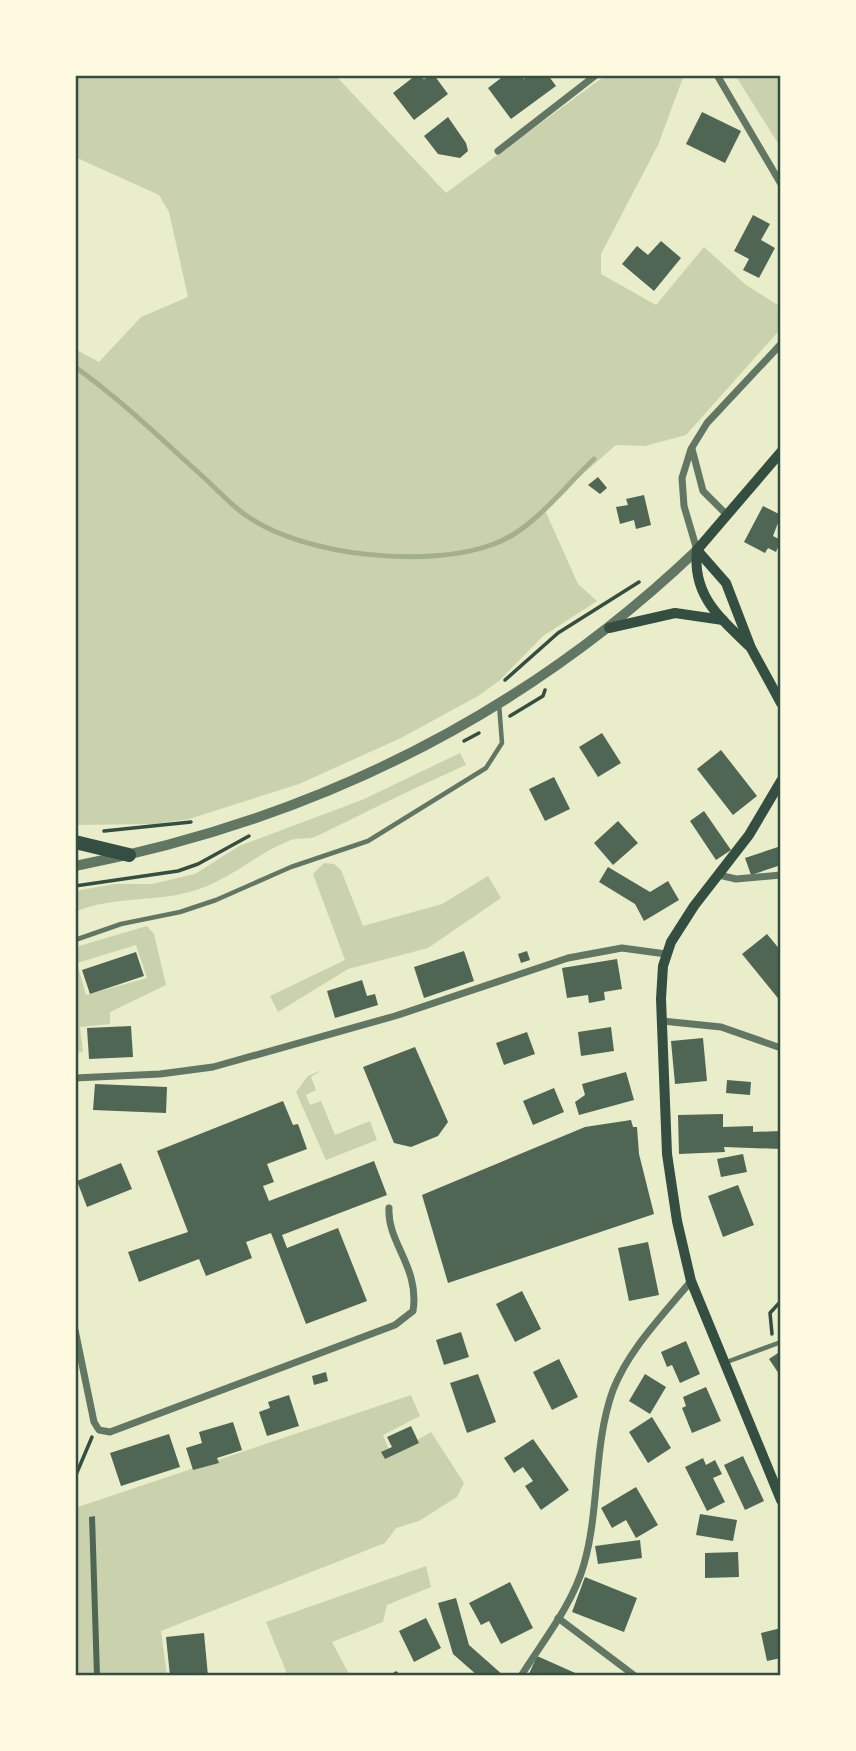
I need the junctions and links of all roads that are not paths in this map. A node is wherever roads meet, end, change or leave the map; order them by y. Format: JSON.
{"nodes":[{"id":1,"x":596,"y":75,"type":"edge"},
{"id":2,"x":717,"y":75,"type":"edge"},
{"id":3,"x":498,"y":151,"type":"dead end"},
{"id":4,"x":781,"y":184,"type":"edge"},
{"id":5,"x":781,"y":344,"type":"edge"},
{"id":6,"x":691,"y":449,"type":"junction"},
{"id":7,"x":781,"y":452,"type":"edge"},
{"id":8,"x":727,"y":515,"type":"junction"},
{"id":9,"x":697,"y":550,"type":"junction"},
{"id":10,"x":723,"y":620,"type":"junction"},
{"id":11,"x":609,"y":628,"type":"junction"},
{"id":12,"x":751,"y":648,"type":"junction"},
{"id":13,"x":780,"y":697,"type":"edge"},
{"id":14,"x":499,"y":702,"type":"junction"},
{"id":15,"x":781,"y":781,"type":"edge"},
{"id":16,"x":75,"y":842,"type":"edge"},
{"id":17,"x":129,"y":855,"type":"junction"},
{"id":18,"x":75,"y":866,"type":"edge"},
{"id":19,"x":719,"y":875,"type":"junction"},
{"id":20,"x":781,"y":875,"type":"edge"},
{"id":21,"x":75,"y":940,"type":"edge"},
{"id":22,"x":666,"y":954,"type":"junction"},
{"id":23,"x":662,"y":1021,"type":"junction"},
{"id":24,"x":781,"y":1048,"type":"edge"},
{"id":25,"x":75,"y":1078,"type":"edge"},
{"id":26,"x":389,"y":1208,"type":"dead end"},
{"id":27,"x":691,"y":1281,"type":"junction"},
{"id":28,"x":75,"y":1330,"type":"edge"},
{"id":29,"x":781,"y":1342,"type":"edge"},
{"id":30,"x":723,"y":1363,"type":"junction"},
{"id":31,"x":781,"y":1500,"type":"edge"},
{"id":32,"x":558,"y":1618,"type":"junction"},
{"id":33,"x":521,"y":1676,"type":"edge"},
{"id":34,"x":635,"y":1676,"type":"edge"}],
"edges":[{"from":1,"to":3,"type":"street"},
{"from":2,"to":4,"type":"street"},
{"from":5,"to":6,"type":"street"},
{"from":6,"to":8,"type":"street"},
{"from":6,"to":9,"type":"street"},
{"from":7,"to":8,"type":"main road"},
{"from":8,"to":9,"type":"main road"},
{"from":9,"to":10,"type":"main road"},
{"from":9,"to":11,"type":"street"},
{"from":9,"to":12,"type":"main road"},
{"from":10,"to":11,"type":"main road"},
{"from":10,"to":12,"type":"main road"},
{"from":11,"to":14,"type":"street"},
{"from":12,"to":13,"type":"main road"},
{"from":14,"to":17,"type":"street"},
{"from":14,"to":21,"type":"lane"},
{"from":15,"to":19,"type":"main road"},
{"from":16,"to":17,"type":"highway"},
{"from":17,"to":18,"type":"street"},
{"from":19,"to":20,"type":"street"},
{"from":19,"to":22,"type":"main road"},
{"from":22,"to":23,"type":"main road"},
{"from":22,"to":25,"type":"street"},
{"from":23,"to":24,"type":"street"},
{"from":23,"to":27,"type":"main road"},
{"from":26,"to":28,"type":"street"},
{"from":27,"to":30,"type":"main road"},
{"from":27,"to":32,"type":"street"},
{"from":29,"to":30,"type":"lane"},
{"from":30,"to":31,"type":"main road"},
{"from":32,"to":33,"type":"street"},
{"from":32,"to":34,"type":"street"}]}
